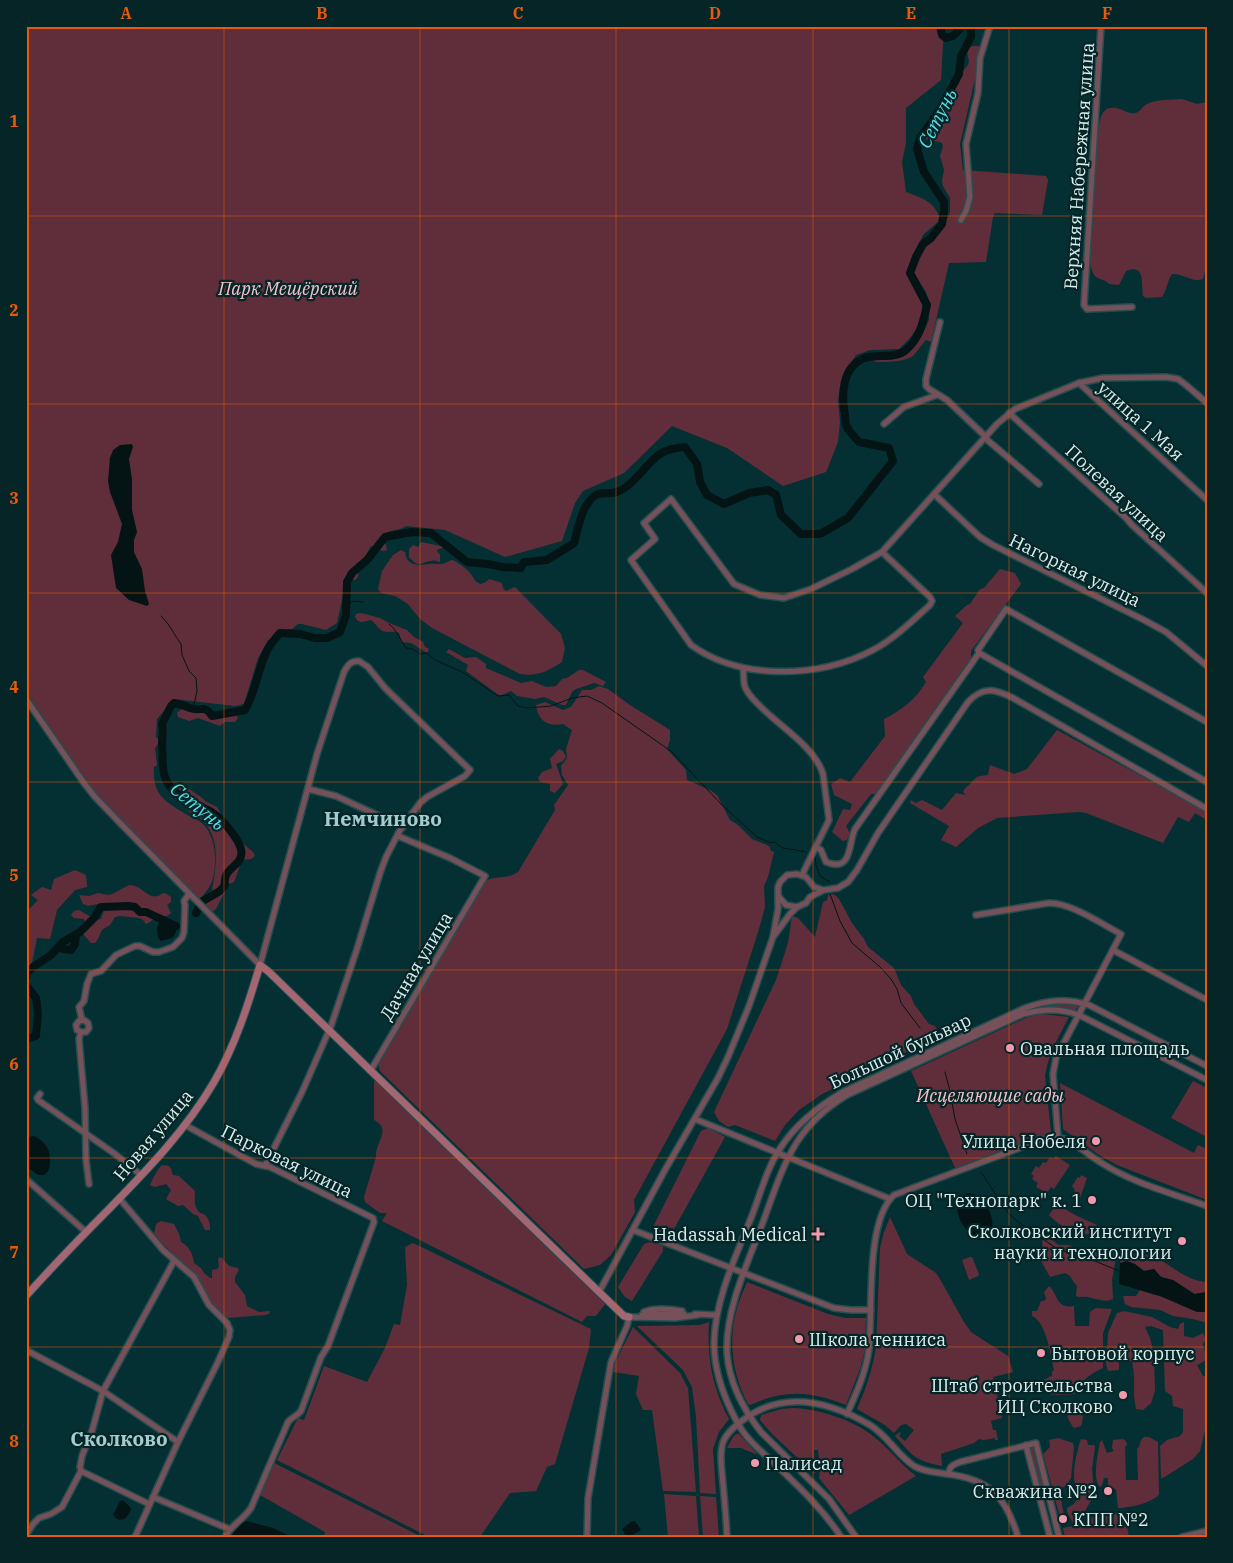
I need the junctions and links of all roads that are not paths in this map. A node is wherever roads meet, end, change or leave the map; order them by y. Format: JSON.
{"nodes":[{"id":1,"x":990,"y":26,"type":"edge"},
{"id":2,"x":1101,"y":26,"type":"edge"},
{"id":3,"x":961,"y":220,"type":"dead end"},
{"id":4,"x":1132,"y":307,"type":"dead end"},
{"id":5,"x":940,"y":322,"type":"dead end"},
{"id":6,"x":1079,"y":383,"type":"junction"},
{"id":7,"x":937,"y":394,"type":"junction"},
{"id":8,"x":1207,"y":404,"type":"edge"},
{"id":9,"x":1009,"y":413,"type":"junction"},
{"id":10,"x":884,"y":424,"type":"dead end"},
{"id":11,"x":985,"y":437,"type":"junction"},
{"id":12,"x":1039,"y":484,"type":"dead end"},
{"id":13,"x":934,"y":494,"type":"junction"},
{"id":14,"x":1207,"y":500,"type":"edge"},
{"id":15,"x":882,"y":552,"type":"junction"},
{"id":16,"x":1207,"y":593,"type":"edge"},
{"id":17,"x":979,"y":653,"type":"junction"},
{"id":18,"x":1207,"y":666,"type":"edge"},
{"id":19,"x":743,"y":668,"type":"junction"},
{"id":20,"x":26,"y":699,"type":"edge"},
{"id":21,"x":1207,"y":722,"type":"edge"},
{"id":22,"x":1207,"y":782,"type":"edge"},
{"id":23,"x":308,"y":789,"type":"junction"},
{"id":24,"x":1207,"y":809,"type":"edge"},
{"id":25,"x":403,"y":827,"type":"junction"},
{"id":26,"x":398,"y":836,"type":"junction"},
{"id":27,"x":816,"y":847,"type":"junction"},
{"id":28,"x":802,"y":875,"type":"junction"},
{"id":29,"x":810,"y":884,"type":"junction"},
{"id":30,"x":824,"y":890,"type":"junction"},
{"id":31,"x":189,"y":894,"type":"junction"},
{"id":32,"x":779,"y":897,"type":"junction"},
{"id":33,"x":810,"y":897,"type":"junction"},
{"id":34,"x":797,"y":907,"type":"junction"},
{"id":35,"x":976,"y":915,"type":"dead end"},
{"id":36,"x":772,"y":937,"type":"junction"},
{"id":37,"x":1113,"y":950,"type":"junction"},
{"id":38,"x":260,"y":965,"type":"junction"},
{"id":39,"x":1207,"y":1000,"type":"edge"},
{"id":40,"x":1084,"y":1004,"type":"junction"},
{"id":41,"x":1078,"y":1014,"type":"junction"},
{"id":42,"x":82,"y":1020,"type":"junction"},
{"id":43,"x":329,"y":1029,"type":"junction"},
{"id":44,"x":81,"y":1032,"type":"junction"},
{"id":45,"x":1204,"y":1065,"type":"edge"},
{"id":46,"x":371,"y":1070,"type":"junction"},
{"id":47,"x":1196,"y":1074,"type":"junction"},
{"id":48,"x":1207,"y":1080,"type":"edge"},
{"id":49,"x":40,"y":1094,"type":"dead end"},
{"id":50,"x":695,"y":1119,"type":"junction"},
{"id":51,"x":185,"y":1125,"type":"junction"},
{"id":52,"x":85,"y":1133,"type":"junction"},
{"id":53,"x":1058,"y":1137,"type":"junction"},
{"id":54,"x":777,"y":1153,"type":"junction"},
{"id":55,"x":789,"y":1158,"type":"junction"},
{"id":56,"x":266,"y":1166,"type":"junction"},
{"id":57,"x":141,"y":1175,"type":"junction"},
{"id":58,"x":26,"y":1179,"type":"edge"},
{"id":59,"x":89,"y":1184,"type":"dead end"},
{"id":60,"x":119,"y":1198,"type":"junction"},
{"id":61,"x":890,"y":1199,"type":"junction"},
{"id":62,"x":1207,"y":1206,"type":"edge"},
{"id":63,"x":633,"y":1230,"type":"junction"},
{"id":64,"x":86,"y":1232,"type":"junction"},
{"id":65,"x":174,"y":1261,"type":"junction"},
{"id":66,"x":732,"y":1269,"type":"junction"},
{"id":67,"x":744,"y":1273,"type":"junction"},
{"id":68,"x":599,"y":1292,"type":"junction"},
{"id":69,"x":26,"y":1296,"type":"edge"},
{"id":70,"x":870,"y":1310,"type":"junction"},
{"id":71,"x":716,"y":1315,"type":"junction"},
{"id":72,"x":632,"y":1317,"type":"junction"},
{"id":73,"x":26,"y":1350,"type":"edge"},
{"id":74,"x":103,"y":1391,"type":"junction"},
{"id":75,"x":847,"y":1414,"type":"junction"},
{"id":76,"x":749,"y":1416,"type":"junction"},
{"id":77,"x":738,"y":1424,"type":"junction"},
{"id":78,"x":178,"y":1442,"type":"junction"},
{"id":79,"x":1026,"y":1446,"type":"junction"},
{"id":80,"x":81,"y":1471,"type":"junction"},
{"id":81,"x":949,"y":1474,"type":"junction"},
{"id":82,"x":152,"y":1497,"type":"junction"},
{"id":83,"x":149,"y":1504,"type":"junction"},
{"id":84,"x":1052,"y":1507,"type":"junction"},
{"id":85,"x":1044,"y":1510,"type":"junction"},
{"id":86,"x":1056,"y":1523,"type":"junction"},
{"id":87,"x":1048,"y":1525,"type":"junction"},
{"id":88,"x":229,"y":1529,"type":"junction"},
{"id":89,"x":1207,"y":1531,"type":"edge"},
{"id":90,"x":26,"y":1535,"type":"edge"},
{"id":91,"x":1197,"y":1535,"type":"edge"},
{"id":92,"x":135,"y":1537,"type":"edge"},
{"id":93,"x":225,"y":1537,"type":"edge"},
{"id":94,"x":587,"y":1537,"type":"edge"},
{"id":95,"x":727,"y":1537,"type":"edge"},
{"id":96,"x":841,"y":1537,"type":"edge"},
{"id":97,"x":856,"y":1537,"type":"edge"},
{"id":98,"x":1018,"y":1537,"type":"edge"},
{"id":99,"x":1050,"y":1537,"type":"edge"},
{"id":100,"x":1059,"y":1537,"type":"edge"},
{"id":101,"x":1182,"y":1537,"type":"edge"}],
"edges":[{"from":1,"to":3,"type":"street"},
{"from":2,"to":4,"type":"street","name":"Верхняя Набережная улица"},
{"from":5,"to":7,"type":"street"},
{"from":6,"to":8,"type":"street"},
{"from":6,"to":9,"type":"street"},
{"from":6,"to":14,"type":"street","name":"улица 1 Мая"},
{"from":7,"to":10,"type":"street"},
{"from":7,"to":11,"type":"street"},
{"from":9,"to":11,"type":"street"},
{"from":9,"to":16,"type":"street","name":"Полевая улица"},
{"from":11,"to":12,"type":"street"},
{"from":11,"to":13,"type":"street"},
{"from":13,"to":15,"type":"street"},
{"from":13,"to":18,"type":"street","name":"Нагорная улица"},
{"from":15,"to":19,"type":"street"},
{"from":15,"to":19,"type":"street"},
{"from":17,"to":21,"type":"street"},
{"from":17,"to":22,"type":"street"},
{"from":17,"to":27,"type":"street"},
{"from":19,"to":27,"type":"street"},
{"from":20,"to":31,"type":"street"},
{"from":23,"to":25,"type":"street"},
{"from":23,"to":25,"type":"street"},
{"from":23,"to":38,"type":"street"},
{"from":24,"to":30,"type":"street"},
{"from":25,"to":26,"type":"street"},
{"from":26,"to":43,"type":"street"},
{"from":26,"to":46,"type":"street","name":"Дачная улица"},
{"from":27,"to":28,"type":"street"},
{"from":28,"to":29,"type":"street"},
{"from":28,"to":32,"type":"street"},
{"from":29,"to":30,"type":"street"},
{"from":29,"to":33,"type":"street"},
{"from":30,"to":33,"type":"street"},
{"from":31,"to":38,"type":"street"},
{"from":31,"to":42,"type":"street"},
{"from":32,"to":34,"type":"street"},
{"from":32,"to":36,"type":"street"},
{"from":33,"to":34,"type":"street"},
{"from":34,"to":36,"type":"street"},
{"from":35,"to":37,"type":"street"},
{"from":36,"to":50,"type":"street"},
{"from":37,"to":39,"type":"street"},
{"from":37,"to":40,"type":"street"},
{"from":38,"to":43,"type":"street"},
{"from":38,"to":51,"type":"street","name":"Новая улица"},
{"from":40,"to":41,"type":"street"},
{"from":40,"to":45,"type":"street","name":"Большой бульвар"},
{"from":40,"to":54,"type":"street","name":"Большой бульвар"},
{"from":41,"to":47,"type":"street","name":"Большой бульвар"},
{"from":41,"to":53,"type":"street"},
{"from":41,"to":55,"type":"street","name":"Большой бульвар"},
{"from":42,"to":44,"type":"street"},
{"from":42,"to":44,"type":"street"},
{"from":43,"to":46,"type":"street"},
{"from":43,"to":56,"type":"street"},
{"from":44,"to":52,"type":"street"},
{"from":45,"to":47,"type":"street"},
{"from":46,"to":68,"type":"street"},
{"from":47,"to":48,"type":"street","name":"Большой бульвар"},
{"from":49,"to":52,"type":"street"},
{"from":50,"to":54,"type":"street"},
{"from":50,"to":63,"type":"street"},
{"from":51,"to":56,"type":"street","name":"Парковая улица"},
{"from":51,"to":57,"type":"street","name":"Новая улица"},
{"from":52,"to":57,"type":"street"},
{"from":52,"to":59,"type":"street"},
{"from":53,"to":61,"type":"street"},
{"from":53,"to":62,"type":"street"},
{"from":54,"to":55,"type":"street"},
{"from":54,"to":66,"type":"street","name":"Большой бульвар"},
{"from":55,"to":61,"type":"street"},
{"from":55,"to":67,"type":"street","name":"Большой бульвар"},
{"from":56,"to":88,"type":"street","name":"Парковая улица"},
{"from":57,"to":60,"type":"street","name":"Новая улица"},
{"from":58,"to":64,"type":"street"},
{"from":60,"to":64,"type":"street","name":"Новая улица"},
{"from":60,"to":65,"type":"street"},
{"from":61,"to":70,"type":"street"},
{"from":63,"to":66,"type":"street"},
{"from":63,"to":68,"type":"street"},
{"from":64,"to":69,"type":"street","name":"Новая улица"},
{"from":65,"to":74,"type":"street"},
{"from":65,"to":78,"type":"street"},
{"from":66,"to":67,"type":"street"},
{"from":66,"to":71,"type":"street","name":"Большой бульвар"},
{"from":67,"to":70,"type":"street"},
{"from":67,"to":76,"type":"street","name":"Большой бульвар"},
{"from":68,"to":72,"type":"street"},
{"from":70,"to":75,"type":"street"},
{"from":71,"to":72,"type":"street"},
{"from":71,"to":77,"type":"street","name":"Большой бульвар"},
{"from":72,"to":94,"type":"street"},
{"from":73,"to":74,"type":"street"},
{"from":74,"to":78,"type":"street"},
{"from":74,"to":80,"type":"street"},
{"from":75,"to":76,"type":"street"},
{"from":75,"to":81,"type":"street"},
{"from":76,"to":77,"type":"street"},
{"from":76,"to":97,"type":"street","name":"Большой бульвар"},
{"from":77,"to":95,"type":"street"},
{"from":77,"to":96,"type":"street","name":"Большой бульвар"},
{"from":78,"to":82,"type":"street"},
{"from":79,"to":81,"type":"street"},
{"from":79,"to":84,"type":"street"},
{"from":79,"to":85,"type":"street"},
{"from":80,"to":83,"type":"street"},
{"from":80,"to":90,"type":"street"},
{"from":81,"to":98,"type":"street"},
{"from":82,"to":83,"type":"street"},
{"from":82,"to":88,"type":"street"},
{"from":83,"to":92,"type":"street"},
{"from":84,"to":85,"type":"street"},
{"from":84,"to":86,"type":"street"},
{"from":85,"to":87,"type":"street"},
{"from":86,"to":87,"type":"street"},
{"from":86,"to":100,"type":"street"},
{"from":87,"to":99,"type":"street"},
{"from":88,"to":93,"type":"street"},
{"from":89,"to":91,"type":"street"},
{"from":91,"to":101,"type":"street"}]}
